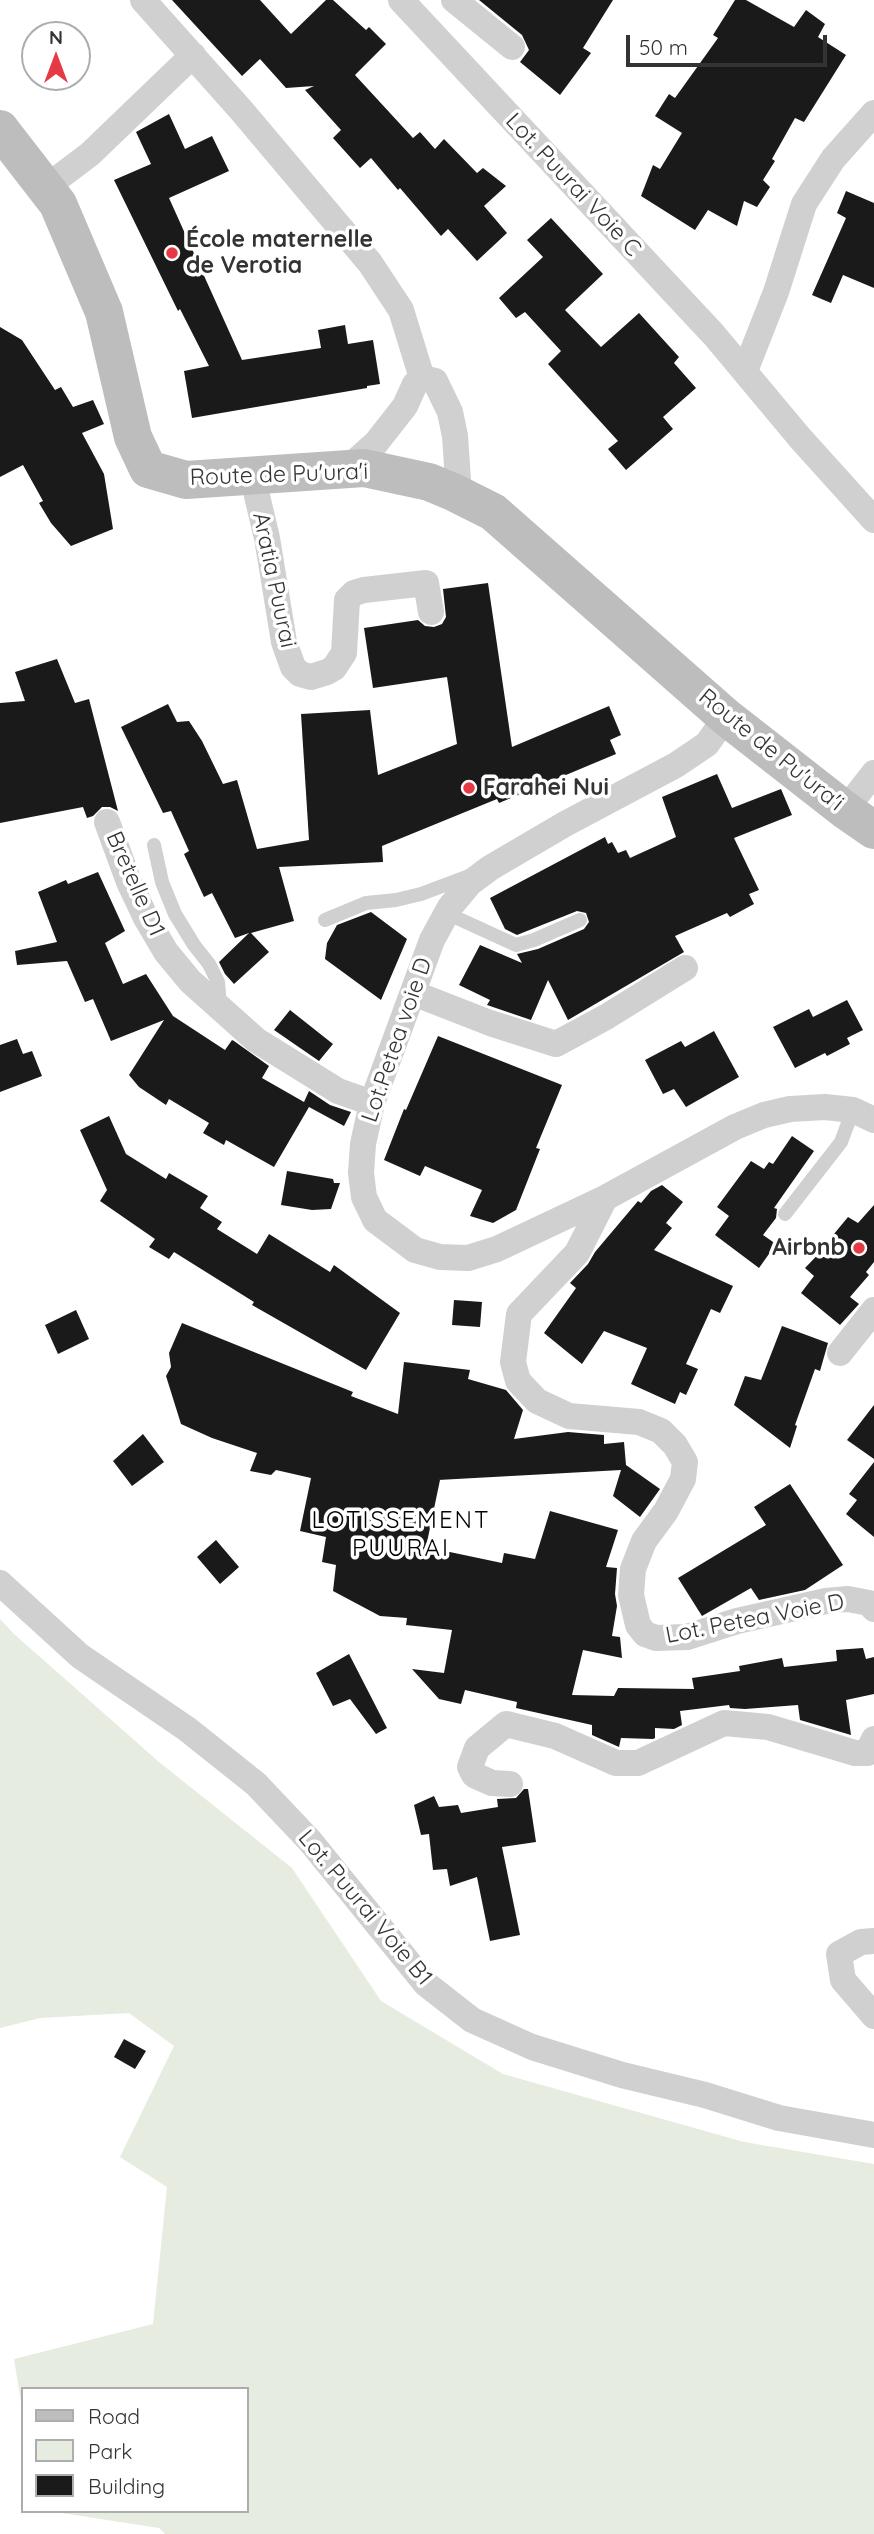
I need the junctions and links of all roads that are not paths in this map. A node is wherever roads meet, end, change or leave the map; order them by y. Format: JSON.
{"nodes":[{"id":1,"x":143,"y":0,"type":"edge"},
{"id":2,"x":401,"y":0,"type":"edge"},
{"id":3,"x":454,"y":0,"type":"edge"},
{"id":4,"x":512,"y":47,"type":"dead end"},
{"id":5,"x":193,"y":55,"type":"junction"},
{"id":6,"x":874,"y":113,"type":"edge"},
{"id":7,"x":0,"y":129,"type":"edge"},
{"id":8,"x":45,"y":188,"type":"junction"},
{"id":9,"x":745,"y":371,"type":"junction"},
{"id":10,"x":422,"y":378,"type":"junction"},
{"id":11,"x":347,"y":469,"type":"junction"},
{"id":12,"x":252,"y":475,"type":"junction"},
{"id":13,"x":458,"y":495,"type":"junction"},
{"id":14,"x":874,"y":520,"type":"edge"},
{"id":15,"x":431,"y":612,"type":"dead end"},
{"id":16,"x":726,"y":717,"type":"junction"},
{"id":17,"x":874,"y":773,"type":"edge"},
{"id":18,"x":860,"y":820,"type":"edge"},
{"id":19,"x":107,"y":822,"type":"dead end"},
{"id":20,"x":154,"y":845,"type":"dead end"},
{"id":21,"x":491,"y":868,"type":"junction"},
{"id":22,"x":446,"y":913,"type":"junction"},
{"id":23,"x":325,"y":920,"type":"dead end"},
{"id":24,"x":580,"y":920,"type":"dead end"},
{"id":25,"x":685,"y":968,"type":"dead end"},
{"id":26,"x":412,"y":993,"type":"junction"},
{"id":27,"x":220,"y":1008,"type":"junction"},
{"id":28,"x":372,"y":1103,"type":"junction"},
{"id":29,"x":864,"y":1115,"type":"edge"},
{"id":30,"x":605,"y":1198,"type":"junction"},
{"id":31,"x":785,"y":1214,"type":"dead end"},
{"id":32,"x":874,"y":1310,"type":"edge"},
{"id":33,"x":840,"y":1353,"type":"dead end"},
{"id":34,"x":0,"y":1583,"type":"edge"},
{"id":35,"x":874,"y":1609,"type":"edge"},
{"id":36,"x":874,"y":1739,"type":"edge"},
{"id":37,"x":510,"y":1784,"type":"dead end"},
{"id":38,"x":874,"y":1941,"type":"edge"},
{"id":39,"x":874,"y":2015,"type":"edge"},
{"id":40,"x":874,"y":2135,"type":"edge"}],
"edges":[{"from":1,"to":5,"type":"street"},
{"from":2,"to":9,"type":"street","name":"Lot. Puurai Voie C"},
{"from":3,"to":4,"type":"street"},
{"from":5,"to":8,"type":"street"},
{"from":5,"to":10,"type":"street"},
{"from":6,"to":9,"type":"street"},
{"from":7,"to":8,"type":"main road","name":"Route de Pu'ura'i"},
{"from":8,"to":12,"type":"main road","name":"Route de Pu'ura'i"},
{"from":9,"to":14,"type":"street","name":"Lot. Puurai Voie C"},
{"from":10,"to":11,"type":"street"},
{"from":10,"to":13,"type":"street"},
{"from":11,"to":12,"type":"main road","name":"Route de Pu'ura'i"},
{"from":11,"to":13,"type":"main road","name":"Route de Pu'ura'i"},
{"from":12,"to":15,"type":"street","name":"Aratia Puurai"},
{"from":13,"to":16,"type":"main road","name":"Route de Pu'ura'i"},
{"from":16,"to":18,"type":"main road","name":"Route de Pu'ura'i"},
{"from":16,"to":21,"type":"street","name":"Lot.Petea voie D"},
{"from":17,"to":18,"type":"street"},
{"from":19,"to":27,"type":"street","name":"Bretelle D1"},
{"from":20,"to":27,"type":"lane","name":"Bretelle D1"},
{"from":21,"to":22,"type":"street","name":"Lot.Petea voie D"},
{"from":21,"to":23,"type":"lane"},
{"from":22,"to":24,"type":"lane"},
{"from":22,"to":26,"type":"street","name":"Lot.Petea voie D"},
{"from":25,"to":26,"type":"street"},
{"from":26,"to":28,"type":"street","name":"Lot.Petea voie D"},
{"from":27,"to":28,"type":"street","name":"Bretelle D1"},
{"from":28,"to":30,"type":"street","name":"Lot.Petea voie D"},
{"from":29,"to":30,"type":"street","name":"Lot.Petea voie D"},
{"from":29,"to":31,"type":"lane"},
{"from":30,"to":35,"type":"street","name":"Lot. Petea Voie D"},
{"from":32,"to":33,"type":"street"},
{"from":34,"to":40,"type":"street","name":"Lot. Puurai Voie B1"},
{"from":36,"to":37,"type":"street"},
{"from":38,"to":39,"type":"street"}]}
